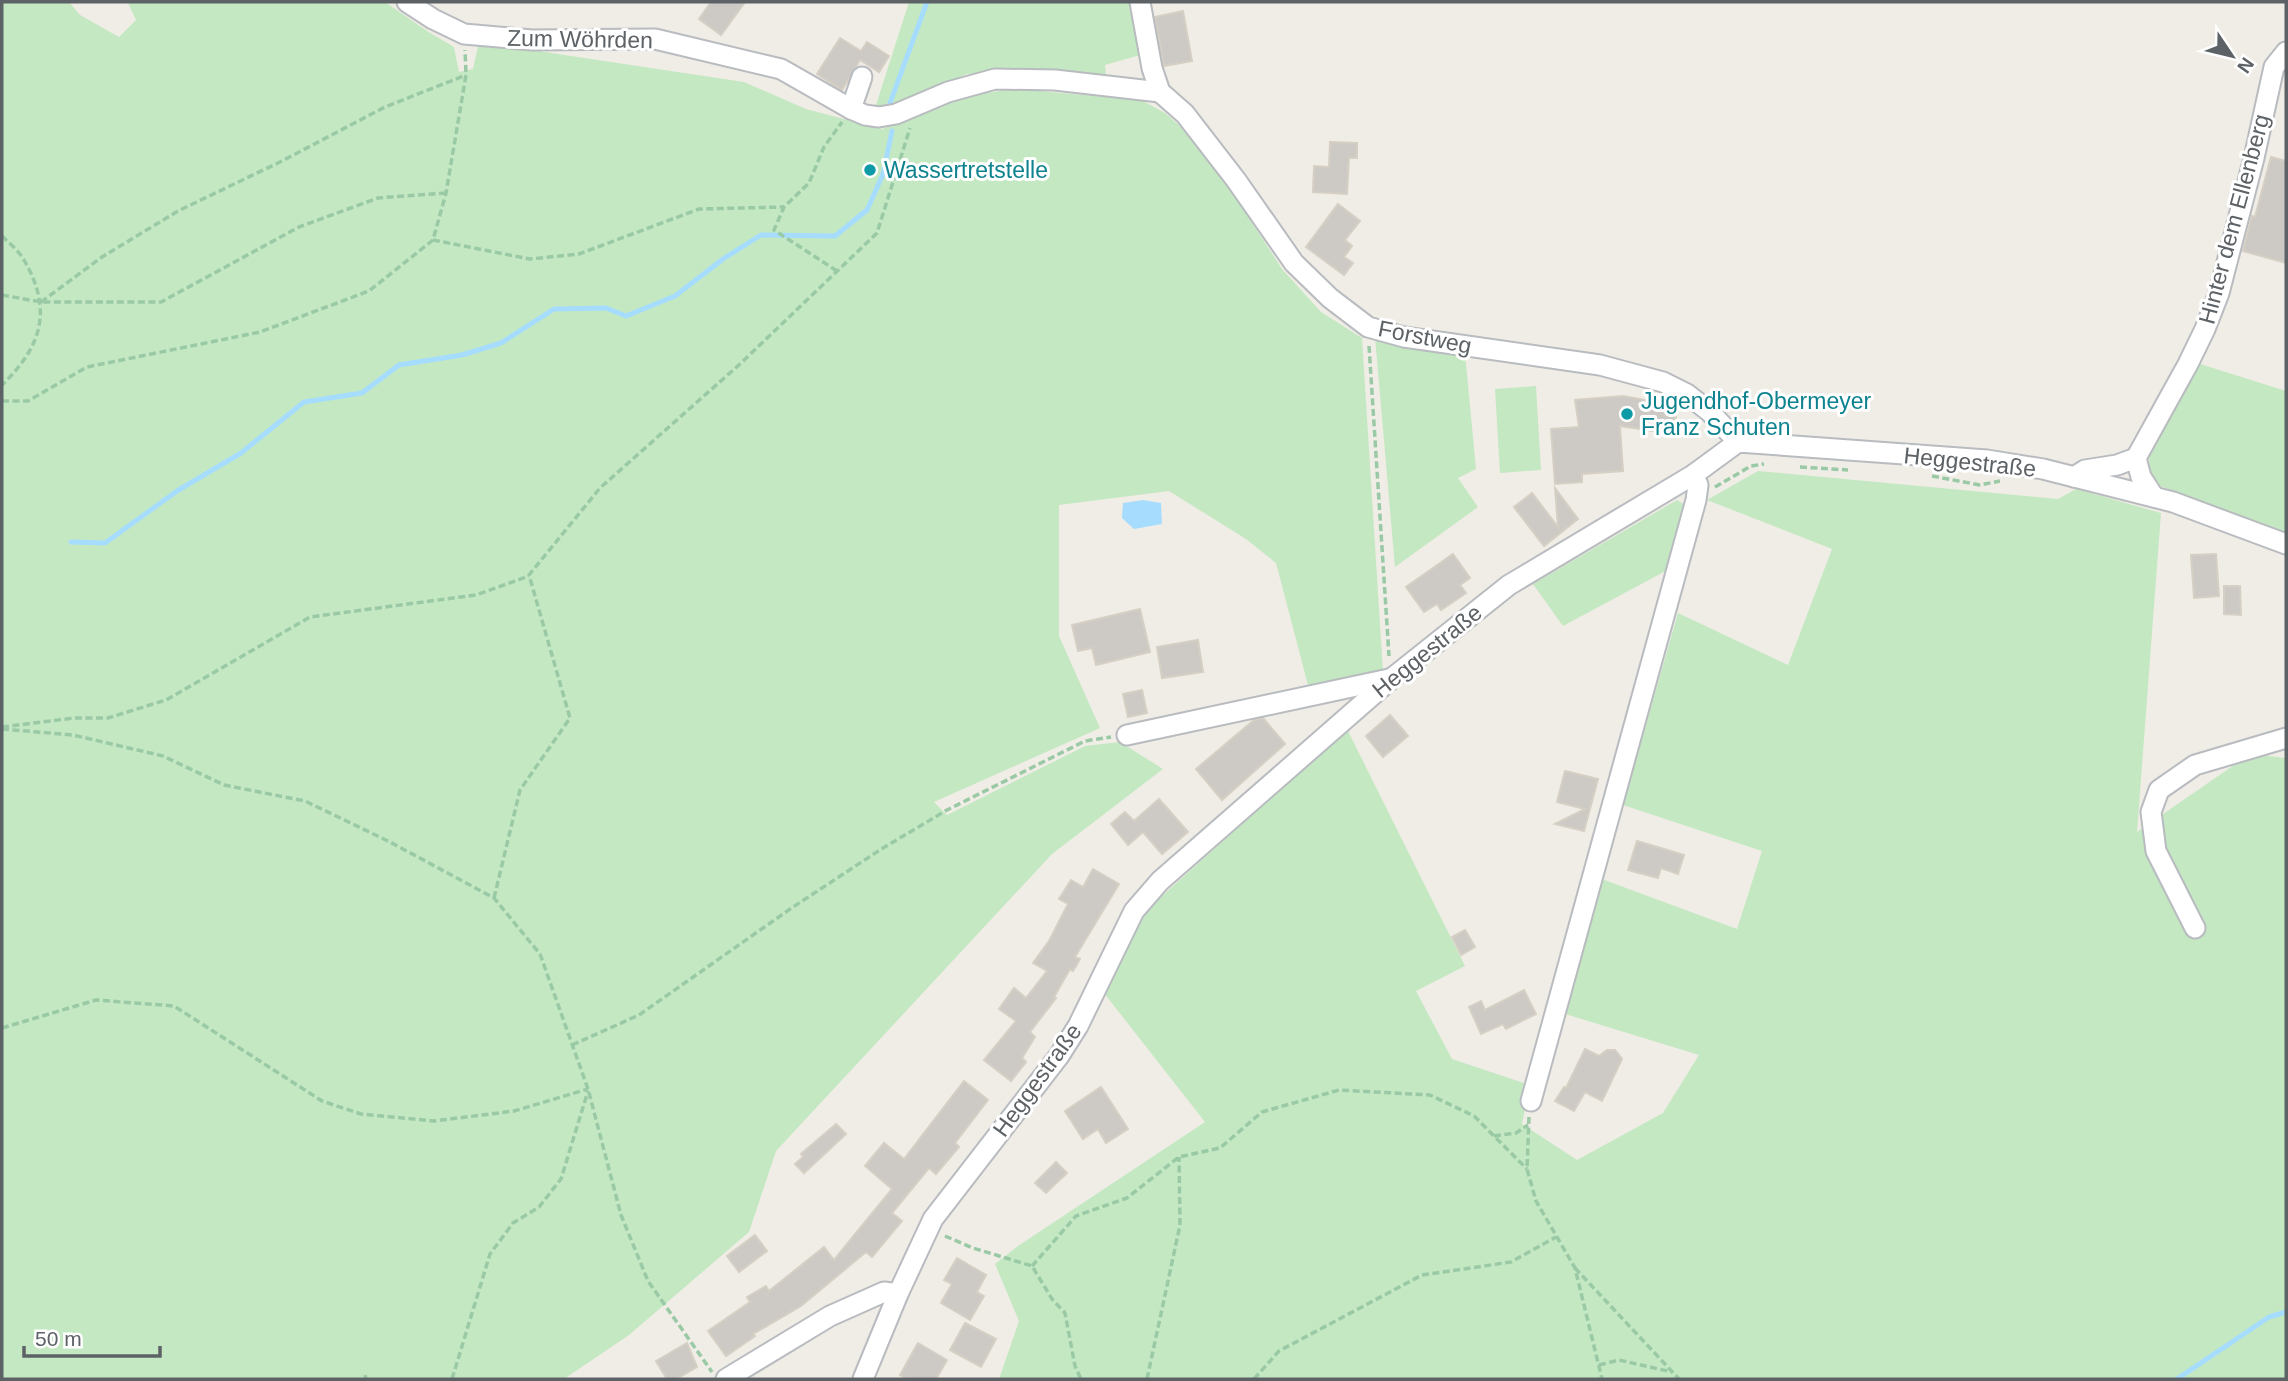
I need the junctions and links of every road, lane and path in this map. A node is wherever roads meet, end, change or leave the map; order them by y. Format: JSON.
{"nodes":[{"id":1,"x":407,"y":2,"type":"edge"},
{"id":2,"x":1140,"y":2,"type":"edge"},
{"id":3,"x":464,"y":34,"type":"junction"},
{"id":4,"x":2286,"y":52,"type":"edge"},
{"id":5,"x":466,"y":75,"type":"junction"},
{"id":6,"x":863,"y":77,"type":"dead end"},
{"id":7,"x":1160,"y":92,"type":"junction"},
{"id":8,"x":916,"y":105,"type":"junction"},
{"id":9,"x":851,"y":109,"type":"junction"},
{"id":10,"x":446,"y":193,"type":"junction"},
{"id":11,"x":784,"y":207,"type":"junction"},
{"id":12,"x":2,"y":236,"type":"edge"},
{"id":13,"x":433,"y":240,"type":"junction"},
{"id":14,"x":837,"y":271,"type":"junction"},
{"id":15,"x":2,"y":295,"type":"edge"},
{"id":16,"x":41,"y":302,"type":"junction"},
{"id":17,"x":1368,"y":327,"type":"junction"},
{"id":18,"x":2,"y":385,"type":"edge"},
{"id":19,"x":2,"y":401,"type":"edge"},
{"id":20,"x":1738,"y":442,"type":"junction"},
{"id":21,"x":2136,"y":458,"type":"junction"},
{"id":22,"x":1767,"y":463,"type":"dead end"},
{"id":23,"x":1798,"y":467,"type":"dead end"},
{"id":24,"x":1852,"y":471,"type":"dead end"},
{"id":25,"x":1693,"y":475,"type":"junction"},
{"id":26,"x":1931,"y":476,"type":"dead end"},
{"id":27,"x":2074,"y":477,"type":"junction"},
{"id":28,"x":2009,"y":480,"type":"dead end"},
{"id":29,"x":2154,"y":498,"type":"junction"},
{"id":30,"x":1696,"y":500,"type":"junction"},
{"id":31,"x":2286,"y":544,"type":"edge"},
{"id":32,"x":529,"y":576,"type":"junction"},
{"id":33,"x":1391,"y":679,"type":"junction"},
{"id":34,"x":2,"y":728,"type":"edge"},
{"id":35,"x":1127,"y":735,"type":"joint"},
{"id":36,"x":2286,"y":738,"type":"edge"},
{"id":37,"x":494,"y":898,"type":"junction"},
{"id":38,"x":2195,"y":928,"type":"dead end"},
{"id":39,"x":2,"y":1028,"type":"edge"},
{"id":40,"x":572,"y":1045,"type":"junction"},
{"id":41,"x":588,"y":1089,"type":"junction"},
{"id":42,"x":1531,"y":1101,"type":"joint"},
{"id":43,"x":1528,"y":1125,"type":"junction"},
{"id":44,"x":1494,"y":1136,"type":"junction"},
{"id":45,"x":1179,"y":1157,"type":"junction"},
{"id":46,"x":1527,"y":1169,"type":"junction"},
{"id":47,"x":928,"y":1229,"type":"junction"},
{"id":48,"x":1556,"y":1237,"type":"junction"},
{"id":49,"x":1032,"y":1266,"type":"junction"},
{"id":50,"x":1575,"y":1268,"type":"junction"},
{"id":51,"x":898,"y":1294,"type":"junction"},
{"id":52,"x":1600,"y":1365,"type":"junction"},
{"id":53,"x":1674,"y":1372,"type":"junction"},
{"id":54,"x":452,"y":1379,"type":"edge"},
{"id":55,"x":717,"y":1379,"type":"edge"},
{"id":56,"x":726,"y":1379,"type":"edge"},
{"id":57,"x":863,"y":1379,"type":"edge"},
{"id":58,"x":1081,"y":1379,"type":"edge"},
{"id":59,"x":1147,"y":1379,"type":"edge"},
{"id":60,"x":1254,"y":1379,"type":"edge"},
{"id":61,"x":1602,"y":1379,"type":"edge"},
{"id":62,"x":1679,"y":1379,"type":"edge"}],
"edges":[{"from":1,"to":3,"type":"street","name":"Zum Wöhrden"},
{"from":2,"to":7,"type":"street"},
{"from":3,"to":5,"type":"path"},
{"from":3,"to":9,"type":"street","name":"Zum Wöhrden"},
{"from":4,"to":21,"type":"street","name":"Hinter dem Ellenberg"},
{"from":5,"to":10,"type":"path"},
{"from":5,"to":16,"type":"path"},
{"from":6,"to":9,"type":"street"},
{"from":7,"to":8,"type":"street","name":"Zum Wöhrden"},
{"from":7,"to":17,"type":"street","name":"Forstweg"},
{"from":8,"to":9,"type":"street","name":"Zum Wöhrden"},
{"from":8,"to":14,"type":"path"},
{"from":9,"to":11,"type":"path"},
{"from":10,"to":13,"type":"path"},
{"from":10,"to":16,"type":"path"},
{"from":11,"to":13,"type":"path"},
{"from":11,"to":14,"type":"path"},
{"from":12,"to":16,"type":"path"},
{"from":13,"to":19,"type":"path"},
{"from":14,"to":32,"type":"path"},
{"from":15,"to":16,"type":"path"},
{"from":16,"to":18,"type":"path"},
{"from":17,"to":20,"type":"street","name":"Forstweg"},
{"from":17,"to":33,"type":"path"},
{"from":20,"to":25,"type":"street","name":"Heggestraße"},
{"from":20,"to":27,"type":"street","name":"Heggestraße"},
{"from":21,"to":27,"type":"street"},
{"from":21,"to":29,"type":"street"},
{"from":22,"to":30,"type":"path"},
{"from":23,"to":24,"type":"path"},
{"from":25,"to":30,"type":"street"},
{"from":25,"to":33,"type":"street","name":"Heggestraße"},
{"from":26,"to":28,"type":"path"},
{"from":27,"to":29,"type":"street","name":"Heggestraße"},
{"from":29,"to":31,"type":"street","name":"Heggestraße"},
{"from":30,"to":42,"type":"street"},
{"from":32,"to":34,"type":"path"},
{"from":32,"to":37,"type":"path"},
{"from":33,"to":35,"type":"street"},
{"from":33,"to":47,"type":"street","name":"Heggestraße"},
{"from":34,"to":37,"type":"path"},
{"from":35,"to":40,"type":"path"},
{"from":36,"to":38,"type":"street"},
{"from":37,"to":40,"type":"path"},
{"from":39,"to":41,"type":"path"},
{"from":40,"to":41,"type":"path"},
{"from":41,"to":54,"type":"path"},
{"from":41,"to":55,"type":"path"},
{"from":42,"to":43,"type":"path"},
{"from":43,"to":44,"type":"path"},
{"from":43,"to":46,"type":"path"},
{"from":44,"to":45,"type":"path"},
{"from":44,"to":46,"type":"path"},
{"from":45,"to":49,"type":"path"},
{"from":45,"to":59,"type":"path"},
{"from":46,"to":48,"type":"path"},
{"from":47,"to":49,"type":"path"},
{"from":47,"to":51,"type":"street","name":"Heggestraße"},
{"from":48,"to":50,"type":"path"},
{"from":48,"to":60,"type":"path"},
{"from":49,"to":58,"type":"path"},
{"from":50,"to":52,"type":"path"},
{"from":50,"to":53,"type":"path"},
{"from":51,"to":56,"type":"street"},
{"from":51,"to":57,"type":"street","name":"Heggestraße"},
{"from":52,"to":53,"type":"path"},
{"from":52,"to":61,"type":"path"},
{"from":53,"to":62,"type":"path"}]}
